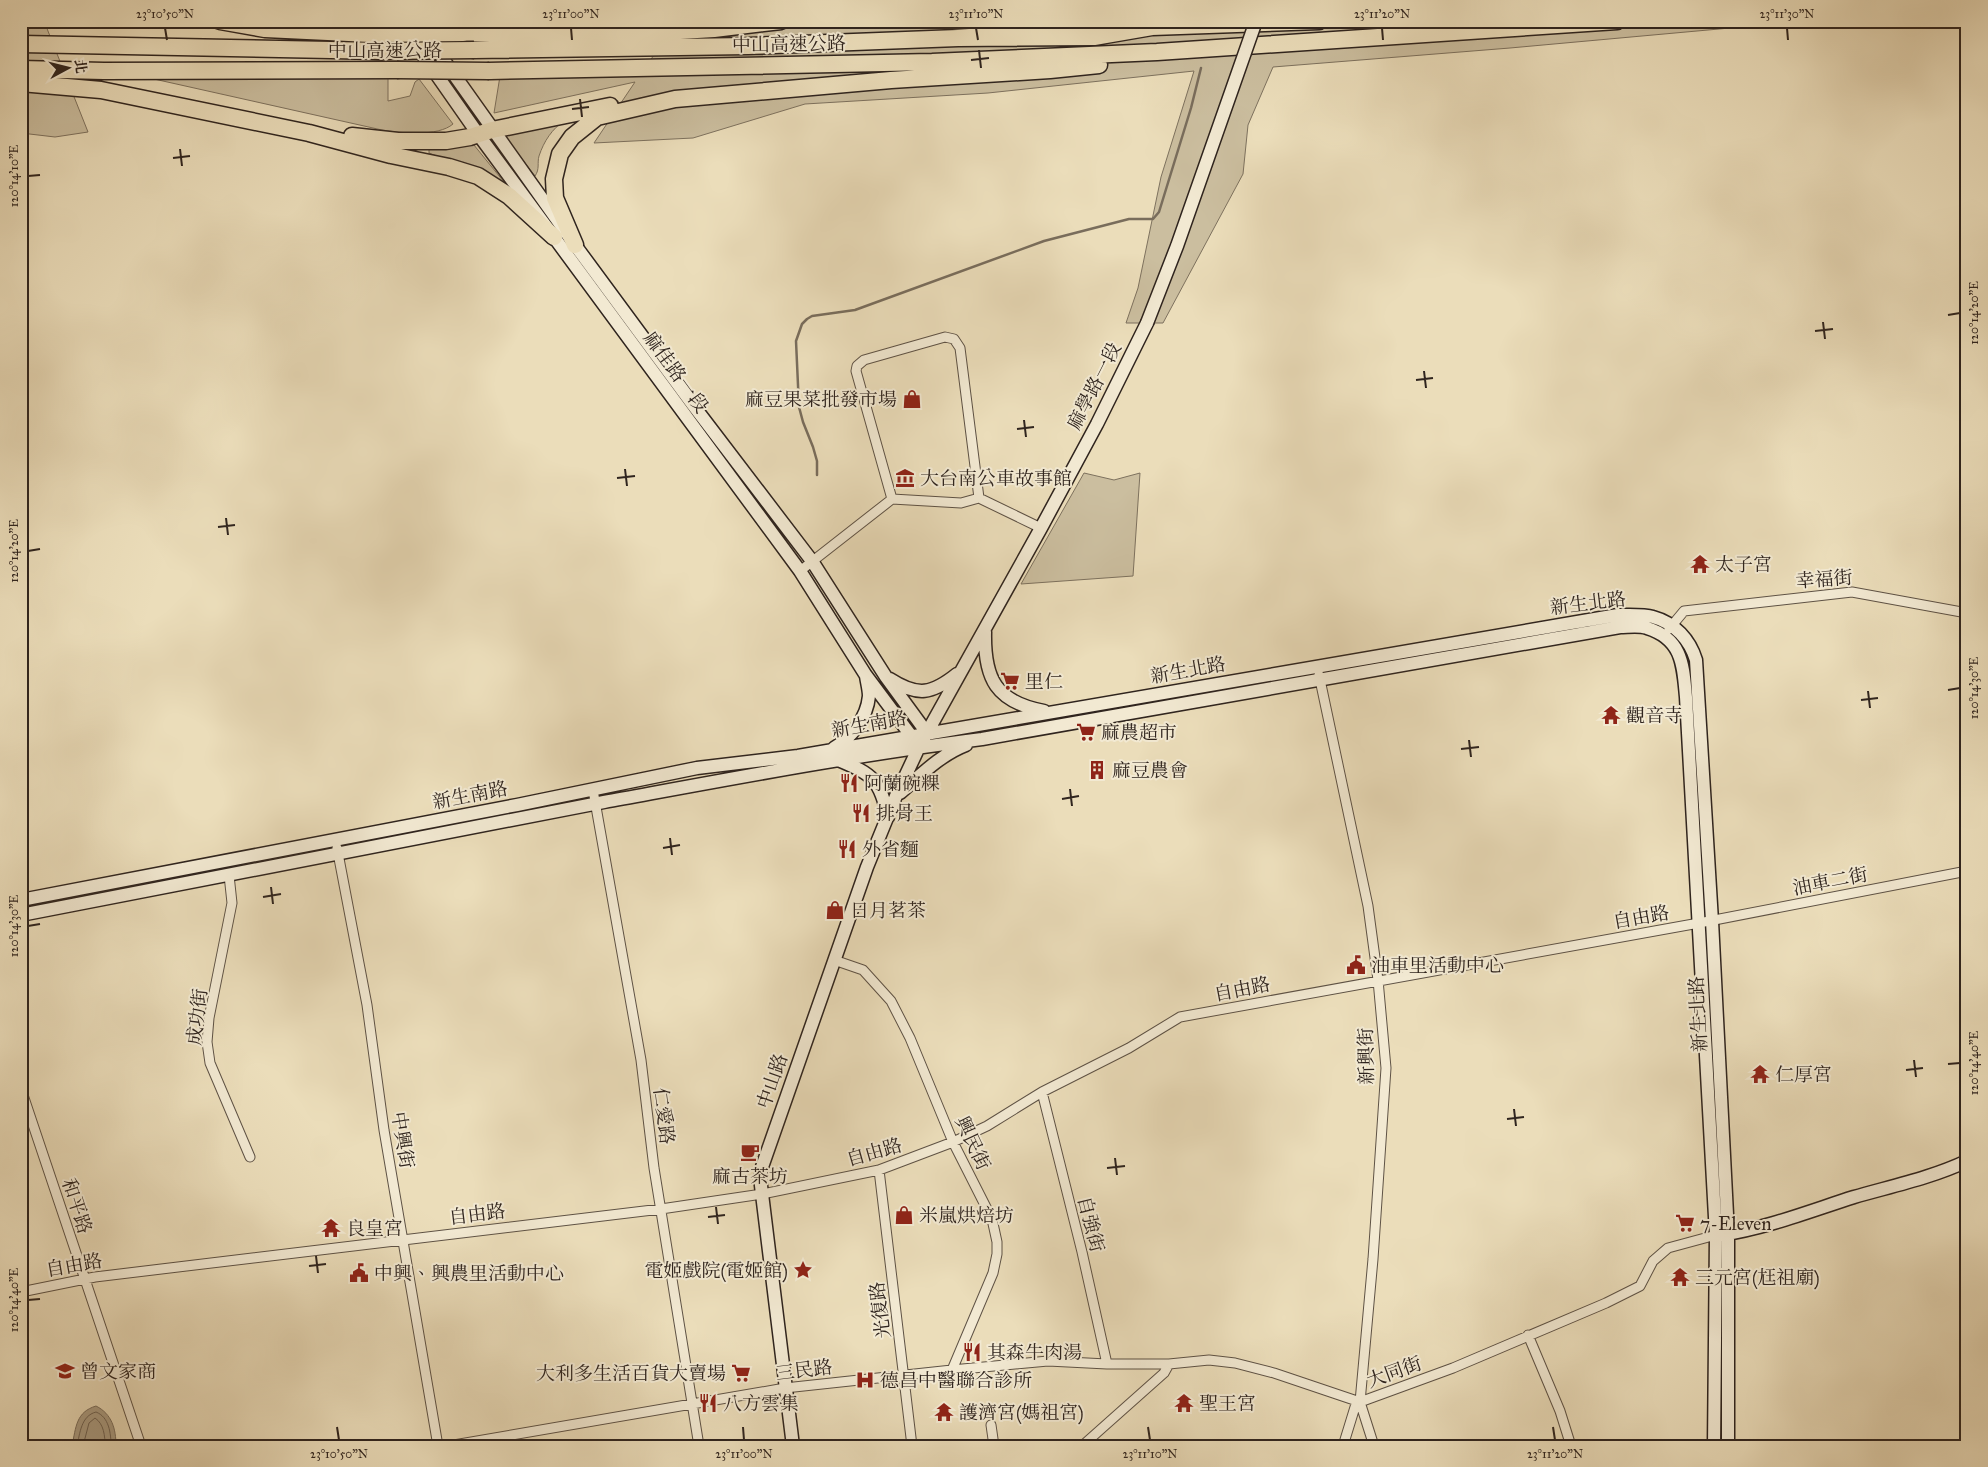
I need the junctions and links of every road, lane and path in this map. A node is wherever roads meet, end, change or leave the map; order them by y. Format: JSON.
{"nodes":[{"id":1,"x":220,"y":21,"type":"edge"},
{"id":2,"x":399,"y":21,"type":"edge"},
{"id":3,"x":416,"y":21,"type":"edge"},
{"id":4,"x":781,"y":21,"type":"edge"},
{"id":5,"x":953,"y":21,"type":"edge"},
{"id":6,"x":1256,"y":21,"type":"edge"},
{"id":7,"x":1319,"y":21,"type":"edge"},
{"id":8,"x":1617,"y":21,"type":"edge"},
{"id":9,"x":1152,"y":27,"type":"junction"},
{"id":10,"x":21,"y":44,"type":"edge"},
{"id":11,"x":1157,"y":52,"type":"junction"},
{"id":12,"x":21,"y":69,"type":"edge"},
{"id":13,"x":21,"y":83,"type":"edge"},
{"id":14,"x":675,"y":99,"type":"junction"},
{"id":15,"x":310,"y":132,"type":"junction"},
{"id":16,"x":485,"y":132,"type":"junction"},
{"id":17,"x":554,"y":236,"type":"junction"},
{"id":18,"x":575,"y":245,"type":"junction"},
{"id":19,"x":979,"y":498,"type":"junction"},
{"id":20,"x":892,"y":499,"type":"junction"},
{"id":21,"x":1042,"y":528,"type":"junction"},
{"id":22,"x":812,"y":561,"type":"junction"},
{"id":23,"x":800,"y":571,"type":"junction"},
{"id":24,"x":1967,"y":614,"type":"edge"},
{"id":25,"x":985,"y":630,"type":"junction"},
{"id":26,"x":1668,"y":630,"type":"junction"},
{"id":27,"x":1318,"y":666,"type":"junction"},
{"id":28,"x":961,"y":671,"type":"junction"},
{"id":29,"x":866,"y":674,"type":"junction"},
{"id":30,"x":886,"y":676,"type":"junction"},
{"id":31,"x":1320,"y":679,"type":"junction"},
{"id":32,"x":1052,"y":713,"type":"junction"},
{"id":33,"x":927,"y":733,"type":"junction"},
{"id":34,"x":911,"y":736,"type":"junction"},
{"id":35,"x":982,"y":739,"type":"junction"},
{"id":36,"x":919,"y":747,"type":"junction"},
{"id":37,"x":829,"y":750,"type":"junction"},
{"id":38,"x":838,"y":760,"type":"junction"},
{"id":39,"x":594,"y":790,"type":"junction"},
{"id":40,"x":896,"y":796,"type":"junction"},
{"id":41,"x":595,"y":804,"type":"junction"},
{"id":42,"x":888,"y":817,"type":"junction"},
{"id":43,"x":335,"y":840,"type":"junction"},
{"id":44,"x":338,"y":854,"type":"junction"},
{"id":45,"x":1967,"y":871,"type":"edge"},
{"id":46,"x":229,"y":875,"type":"junction"},
{"id":47,"x":21,"y":900,"type":"edge"},
{"id":48,"x":21,"y":915,"type":"edge"},
{"id":49,"x":1706,"y":922,"type":"junction"},
{"id":50,"x":834,"y":960,"type":"junction"},
{"id":51,"x":1378,"y":980,"type":"junction"},
{"id":52,"x":21,"y":1089,"type":"edge"},
{"id":53,"x":1042,"y":1092,"type":"junction"},
{"id":54,"x":953,"y":1142,"type":"junction"},
{"id":55,"x":250,"y":1157,"type":"dead end"},
{"id":56,"x":1967,"y":1161,"type":"edge"},
{"id":57,"x":879,"y":1170,"type":"junction"},
{"id":58,"x":762,"y":1194,"type":"junction"},
{"id":59,"x":662,"y":1209,"type":"junction"},
{"id":60,"x":1722,"y":1234,"type":"junction"},
{"id":61,"x":403,"y":1239,"type":"junction"},
{"id":62,"x":85,"y":1279,"type":"junction"},
{"id":63,"x":21,"y":1292,"type":"edge"},
{"id":64,"x":1528,"y":1335,"type":"junction"},
{"id":65,"x":1107,"y":1364,"type":"junction"},
{"id":66,"x":1169,"y":1364,"type":"junction"},
{"id":67,"x":952,"y":1370,"type":"junction"},
{"id":68,"x":904,"y":1375,"type":"junction"},
{"id":69,"x":785,"y":1388,"type":"junction"},
{"id":70,"x":1360,"y":1402,"type":"junction"},
{"id":71,"x":693,"y":1404,"type":"junction"},
{"id":72,"x":991,"y":1425,"type":"dead end"},
{"id":73,"x":141,"y":1446,"type":"edge"},
{"id":74,"x":438,"y":1446,"type":"edge"},
{"id":75,"x":448,"y":1446,"type":"edge"},
{"id":76,"x":699,"y":1446,"type":"edge"},
{"id":77,"x":793,"y":1446,"type":"edge"},
{"id":78,"x":912,"y":1446,"type":"edge"},
{"id":79,"x":994,"y":1446,"type":"edge"},
{"id":80,"x":1082,"y":1446,"type":"edge"},
{"id":81,"x":1343,"y":1446,"type":"edge"},
{"id":82,"x":1374,"y":1446,"type":"edge"},
{"id":83,"x":1571,"y":1446,"type":"edge"},
{"id":84,"x":1714,"y":1446,"type":"edge"},
{"id":85,"x":1728,"y":1446,"type":"edge"}],
"edges":[{"from":1,"to":4,"type":"highway","bridge":true},
{"from":2,"to":16,"type":"main road","name":"麻佳路一段"},
{"from":3,"to":16,"type":"main road","name":"麻佳路一段"},
{"from":5,"to":9,"type":"highway"},
{"from":6,"to":21,"type":"main road","name":"麻學路一段","bridge":true},
{"from":7,"to":9,"type":"highway","name":"中山高速公路"},
{"from":8,"to":11,"type":"highway","name":"中山高速公路"},
{"from":9,"to":10,"type":"highway","name":"中山高速公路","bridge":true},
{"from":11,"to":12,"type":"highway","name":"中山高速公路","bridge":true},
{"from":11,"to":14,"type":"highway"},
{"from":13,"to":15,"type":"highway"},
{"from":14,"to":16,"type":"highway"},
{"from":14,"to":18,"type":"highway"},
{"from":15,"to":16,"type":"highway"},
{"from":15,"to":17,"type":"highway"},
{"from":16,"to":17,"type":"main road","name":"麻佳路一段"},
{"from":16,"to":18,"type":"main road","name":"麻佳路一段"},
{"from":17,"to":23,"type":"main road","name":"麻佳路一段"},
{"from":18,"to":22,"type":"main road","name":"麻佳路一段"},
{"from":19,"to":20,"type":"street"},
{"from":19,"to":20,"type":"street"},
{"from":19,"to":21,"type":"street"},
{"from":20,"to":22,"type":"street"},
{"from":21,"to":25,"type":"main road","name":"麻學路一段"},
{"from":22,"to":23,"type":"street"},
{"from":22,"to":30,"type":"main road","name":"麻佳路一段"},
{"from":23,"to":29,"type":"main road","name":"麻佳路一段"},
{"from":24,"to":26,"type":"street","name":"幸福街"},
{"from":25,"to":28,"type":"main road","name":"麻學路一段"},
{"from":25,"to":32,"type":"main road"},
{"from":26,"to":27,"type":"main road","name":"新生北路"},
{"from":26,"to":31,"type":"main road","name":"新生北路"},
{"from":26,"to":49,"type":"main road","name":"新生北路"},
{"from":27,"to":31,"type":"street","name":"新興街"},
{"from":27,"to":32,"type":"main road","name":"新生北路"},
{"from":28,"to":30,"type":"main road"},
{"from":28,"to":33,"type":"main road","name":"麻學路一段"},
{"from":29,"to":34,"type":"main road","name":"麻佳路一段"},
{"from":29,"to":37,"type":"main road"},
{"from":30,"to":33,"type":"main road","name":"麻佳路一段"},
{"from":31,"to":35,"type":"main road","name":"新生北路"},
{"from":31,"to":51,"type":"street","name":"新興街"},
{"from":32,"to":33,"type":"main road","name":"新生北路"},
{"from":33,"to":34,"type":"main road","name":"新生南路"},
{"from":33,"to":36,"type":"main road","name":"麻學路一段"},
{"from":34,"to":36,"type":"main road","name":"麻佳路一段"},
{"from":34,"to":37,"type":"main road","name":"新生南路"},
{"from":35,"to":36,"type":"main road","name":"新生北路"},
{"from":35,"to":40,"type":"main road"},
{"from":36,"to":38,"type":"main road","name":"新生南路"},
{"from":36,"to":40,"type":"main road","name":"中山路"},
{"from":37,"to":39,"type":"main road","name":"新生南路"},
{"from":38,"to":41,"type":"main road","name":"新生南路"},
{"from":38,"to":42,"type":"main road"},
{"from":39,"to":41,"type":"street","name":"仁愛路"},
{"from":39,"to":43,"type":"main road","name":"新生南路"},
{"from":40,"to":42,"type":"main road","name":"中山路"},
{"from":41,"to":44,"type":"main road","name":"新生南路"},
{"from":41,"to":59,"type":"street","name":"仁愛路"},
{"from":42,"to":50,"type":"main road","name":"中山路"},
{"from":43,"to":44,"type":"street","name":"中興街"},
{"from":43,"to":47,"type":"main road","name":"新生南路"},
{"from":44,"to":46,"type":"main road","name":"新生南路"},
{"from":44,"to":61,"type":"street","name":"中興街"},
{"from":45,"to":49,"type":"street","name":"油車二街"},
{"from":46,"to":48,"type":"main road","name":"新生南路"},
{"from":46,"to":55,"type":"street","name":"成功街"},
{"from":49,"to":51,"type":"street","name":"自由路"},
{"from":49,"to":60,"type":"main road","name":"新生北路"},
{"from":50,"to":54,"type":"street","name":"興民街"},
{"from":50,"to":58,"type":"main road","name":"中山路"},
{"from":51,"to":53,"type":"street","name":"自由路"},
{"from":51,"to":70,"type":"street","name":"新興街"},
{"from":52,"to":62,"type":"street","name":"和平路"},
{"from":53,"to":54,"type":"street","name":"自由路"},
{"from":53,"to":65,"type":"street","name":"自強街"},
{"from":54,"to":57,"type":"street","name":"自由路"},
{"from":54,"to":67,"type":"street","name":"興民街"},
{"from":56,"to":60,"type":"main road"},
{"from":57,"to":58,"type":"street","name":"自由路"},
{"from":57,"to":68,"type":"street","name":"光復路"},
{"from":58,"to":59,"type":"street","name":"自由路"},
{"from":58,"to":69,"type":"main road","name":"中山路"},
{"from":59,"to":61,"type":"street","name":"自由路"},
{"from":59,"to":71,"type":"street","name":"仁愛路"},
{"from":60,"to":64,"type":"street","name":"大同街"},
{"from":60,"to":84,"type":"main road","name":"新生北路"},
{"from":60,"to":85,"type":"main road","name":"新生北路"},
{"from":61,"to":62,"type":"street","name":"自由路"},
{"from":61,"to":74,"type":"street","name":"中興街"},
{"from":62,"to":63,"type":"street","name":"自由路"},
{"from":62,"to":73,"type":"street","name":"和平路"},
{"from":64,"to":70,"type":"street","name":"大同街"},
{"from":64,"to":83,"type":"street"},
{"from":65,"to":66,"type":"street","name":"三民路"},
{"from":65,"to":67,"type":"street","name":"三民路"},
{"from":66,"to":70,"type":"street","name":"大同街"},
{"from":66,"to":80,"type":"street"},
{"from":67,"to":68,"type":"street","name":"三民路"},
{"from":68,"to":69,"type":"street","name":"三民路"},
{"from":68,"to":78,"type":"street","name":"光復路"},
{"from":69,"to":71,"type":"street","name":"三民路"},
{"from":69,"to":77,"type":"main road","name":"中山路"},
{"from":70,"to":81,"type":"street","name":"新興街"},
{"from":70,"to":82,"type":"street"},
{"from":71,"to":75,"type":"street","name":"三民路"},
{"from":71,"to":76,"type":"street","name":"仁愛路"},
{"from":72,"to":79,"type":"street"}]}
